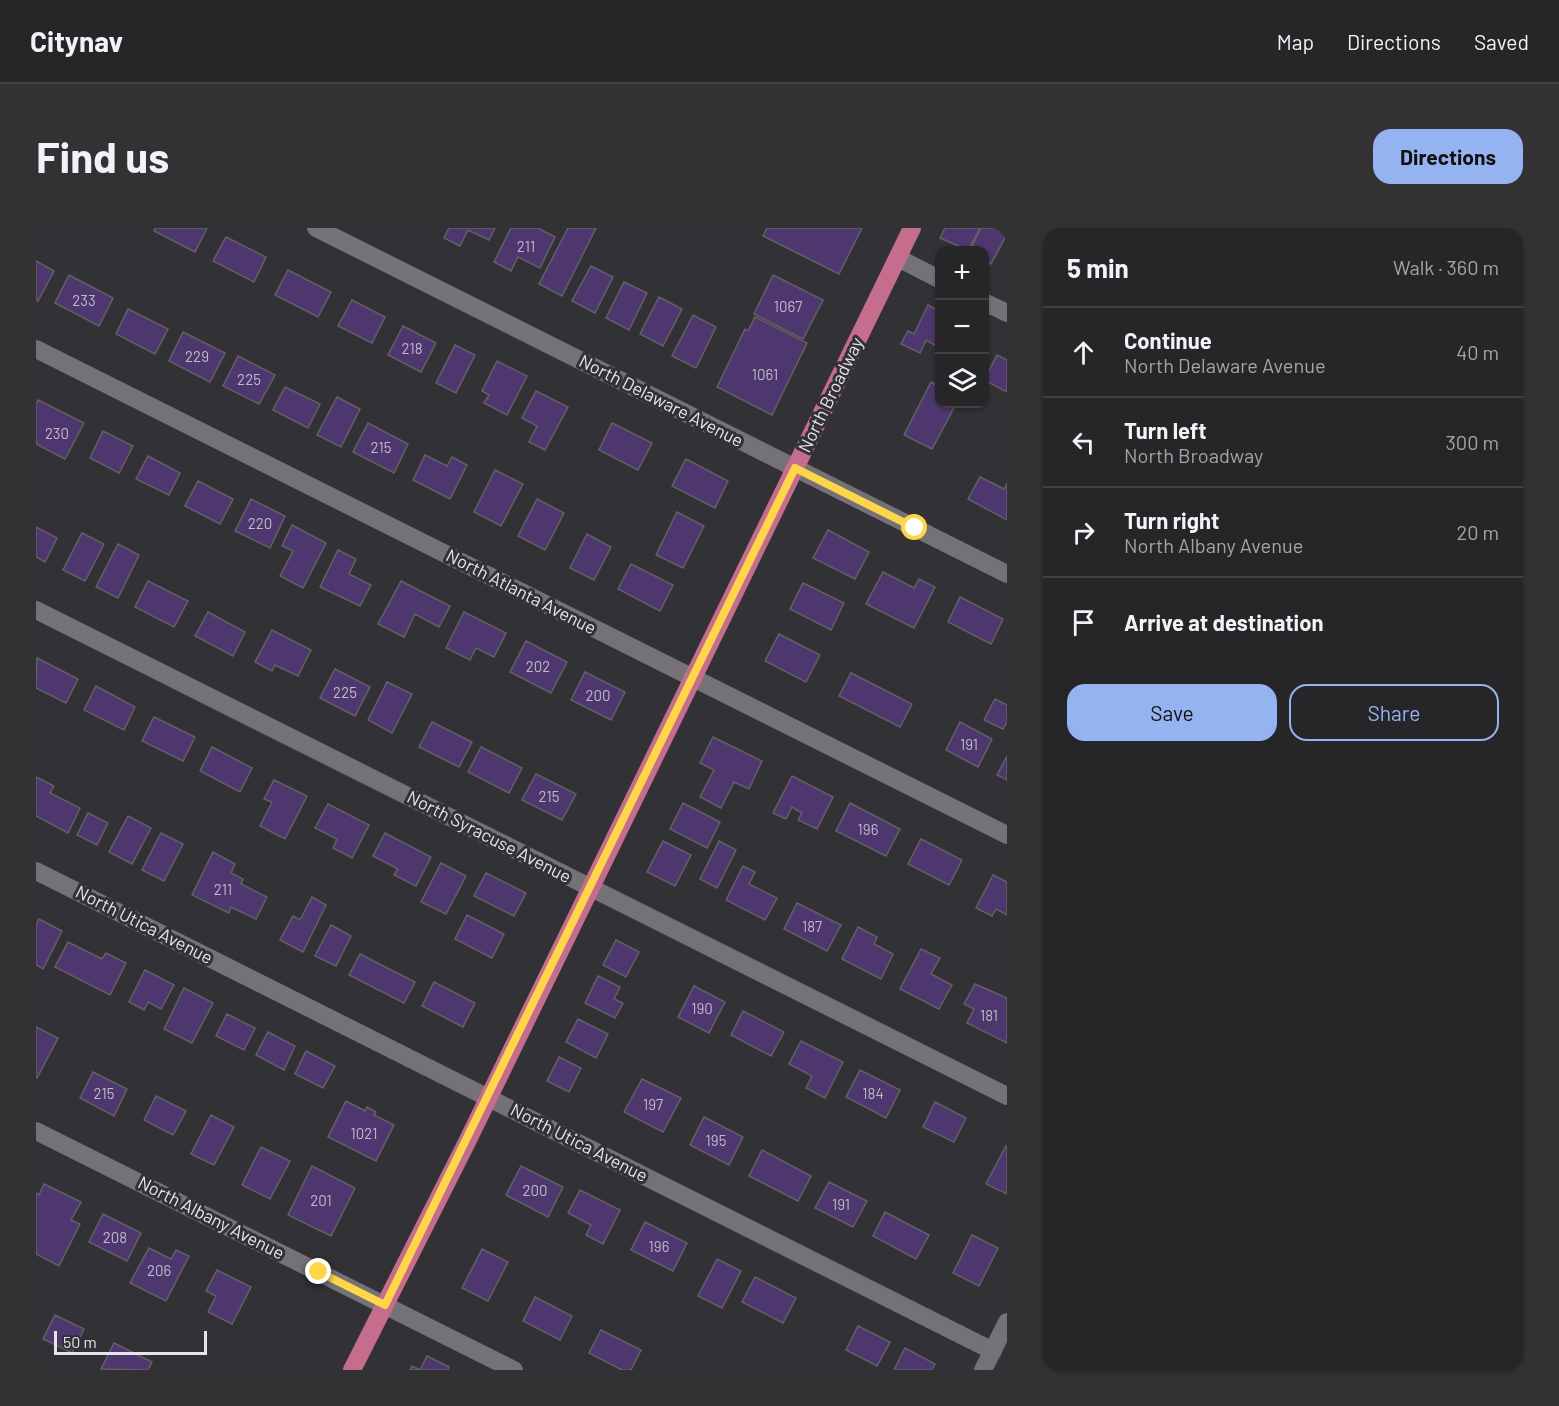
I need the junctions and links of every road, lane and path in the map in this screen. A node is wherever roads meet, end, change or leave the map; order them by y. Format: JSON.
{"nodes":[{"id":1,"x":316,"y":228,"type":"edge"},
{"id":2,"x":912,"y":228,"type":"edge"},
{"id":3,"x":898,"y":258,"type":"junction"},
{"id":4,"x":935,"y":277,"type":"edge"},
{"id":5,"x":989,"y":304,"type":"edge"},
{"id":6,"x":1007,"y":313,"type":"edge"},
{"id":7,"x":36,"y":349,"type":"edge"},
{"id":8,"x":795,"y":468,"type":"junction"},
{"id":9,"x":1007,"y":574,"type":"edge"},
{"id":10,"x":36,"y":610,"type":"edge"},
{"id":11,"x":693,"y":678,"type":"junction"},
{"id":12,"x":1007,"y":835,"type":"edge"},
{"id":13,"x":36,"y":871,"type":"edge"},
{"id":14,"x":591,"y":887,"type":"junction"},
{"id":15,"x":1007,"y":1096,"type":"edge"},
{"id":16,"x":488,"y":1097,"type":"junction"},
{"id":17,"x":36,"y":1131,"type":"edge"},
{"id":18,"x":385,"y":1305,"type":"junction"},
{"id":19,"x":1007,"y":1322,"type":"edge"},
{"id":20,"x":993,"y":1351,"type":"junction"},
{"id":21,"x":352,"y":1370,"type":"edge"},
{"id":22,"x":514,"y":1370,"type":"edge"},
{"id":23,"x":983,"y":1370,"type":"edge"}],
"edges":[{"from":1,"to":8,"type":"street","name":"North Delaware Avenue"},
{"from":2,"to":3,"type":"main road","name":"North Broadway"},
{"from":3,"to":4,"type":"street"},
{"from":3,"to":8,"type":"main road","name":"North Broadway"},
{"from":5,"to":6,"type":"street"},
{"from":7,"to":11,"type":"street","name":"North Atlanta Avenue"},
{"from":8,"to":9,"type":"street","name":"North Delaware Avenue"},
{"from":8,"to":11,"type":"main road","name":"North Broadway"},
{"from":10,"to":14,"type":"street","name":"North Syracuse Avenue"},
{"from":11,"to":12,"type":"street","name":"North Atlanta Avenue"},
{"from":11,"to":14,"type":"main road","name":"North Broadway"},
{"from":13,"to":16,"type":"street","name":"North Utica Avenue"},
{"from":14,"to":15,"type":"street","name":"North Syracuse Avenue"},
{"from":14,"to":16,"type":"main road","name":"North Broadway"},
{"from":16,"to":18,"type":"main road","name":"North Broadway"},
{"from":16,"to":20,"type":"street","name":"North Utica Avenue"},
{"from":17,"to":18,"type":"street","name":"North Albany Avenue"},
{"from":18,"to":21,"type":"main road","name":"North Broadway"},
{"from":18,"to":22,"type":"street","name":"North Albany Avenue"},
{"from":19,"to":20,"type":"street"},
{"from":20,"to":23,"type":"street"}]}
